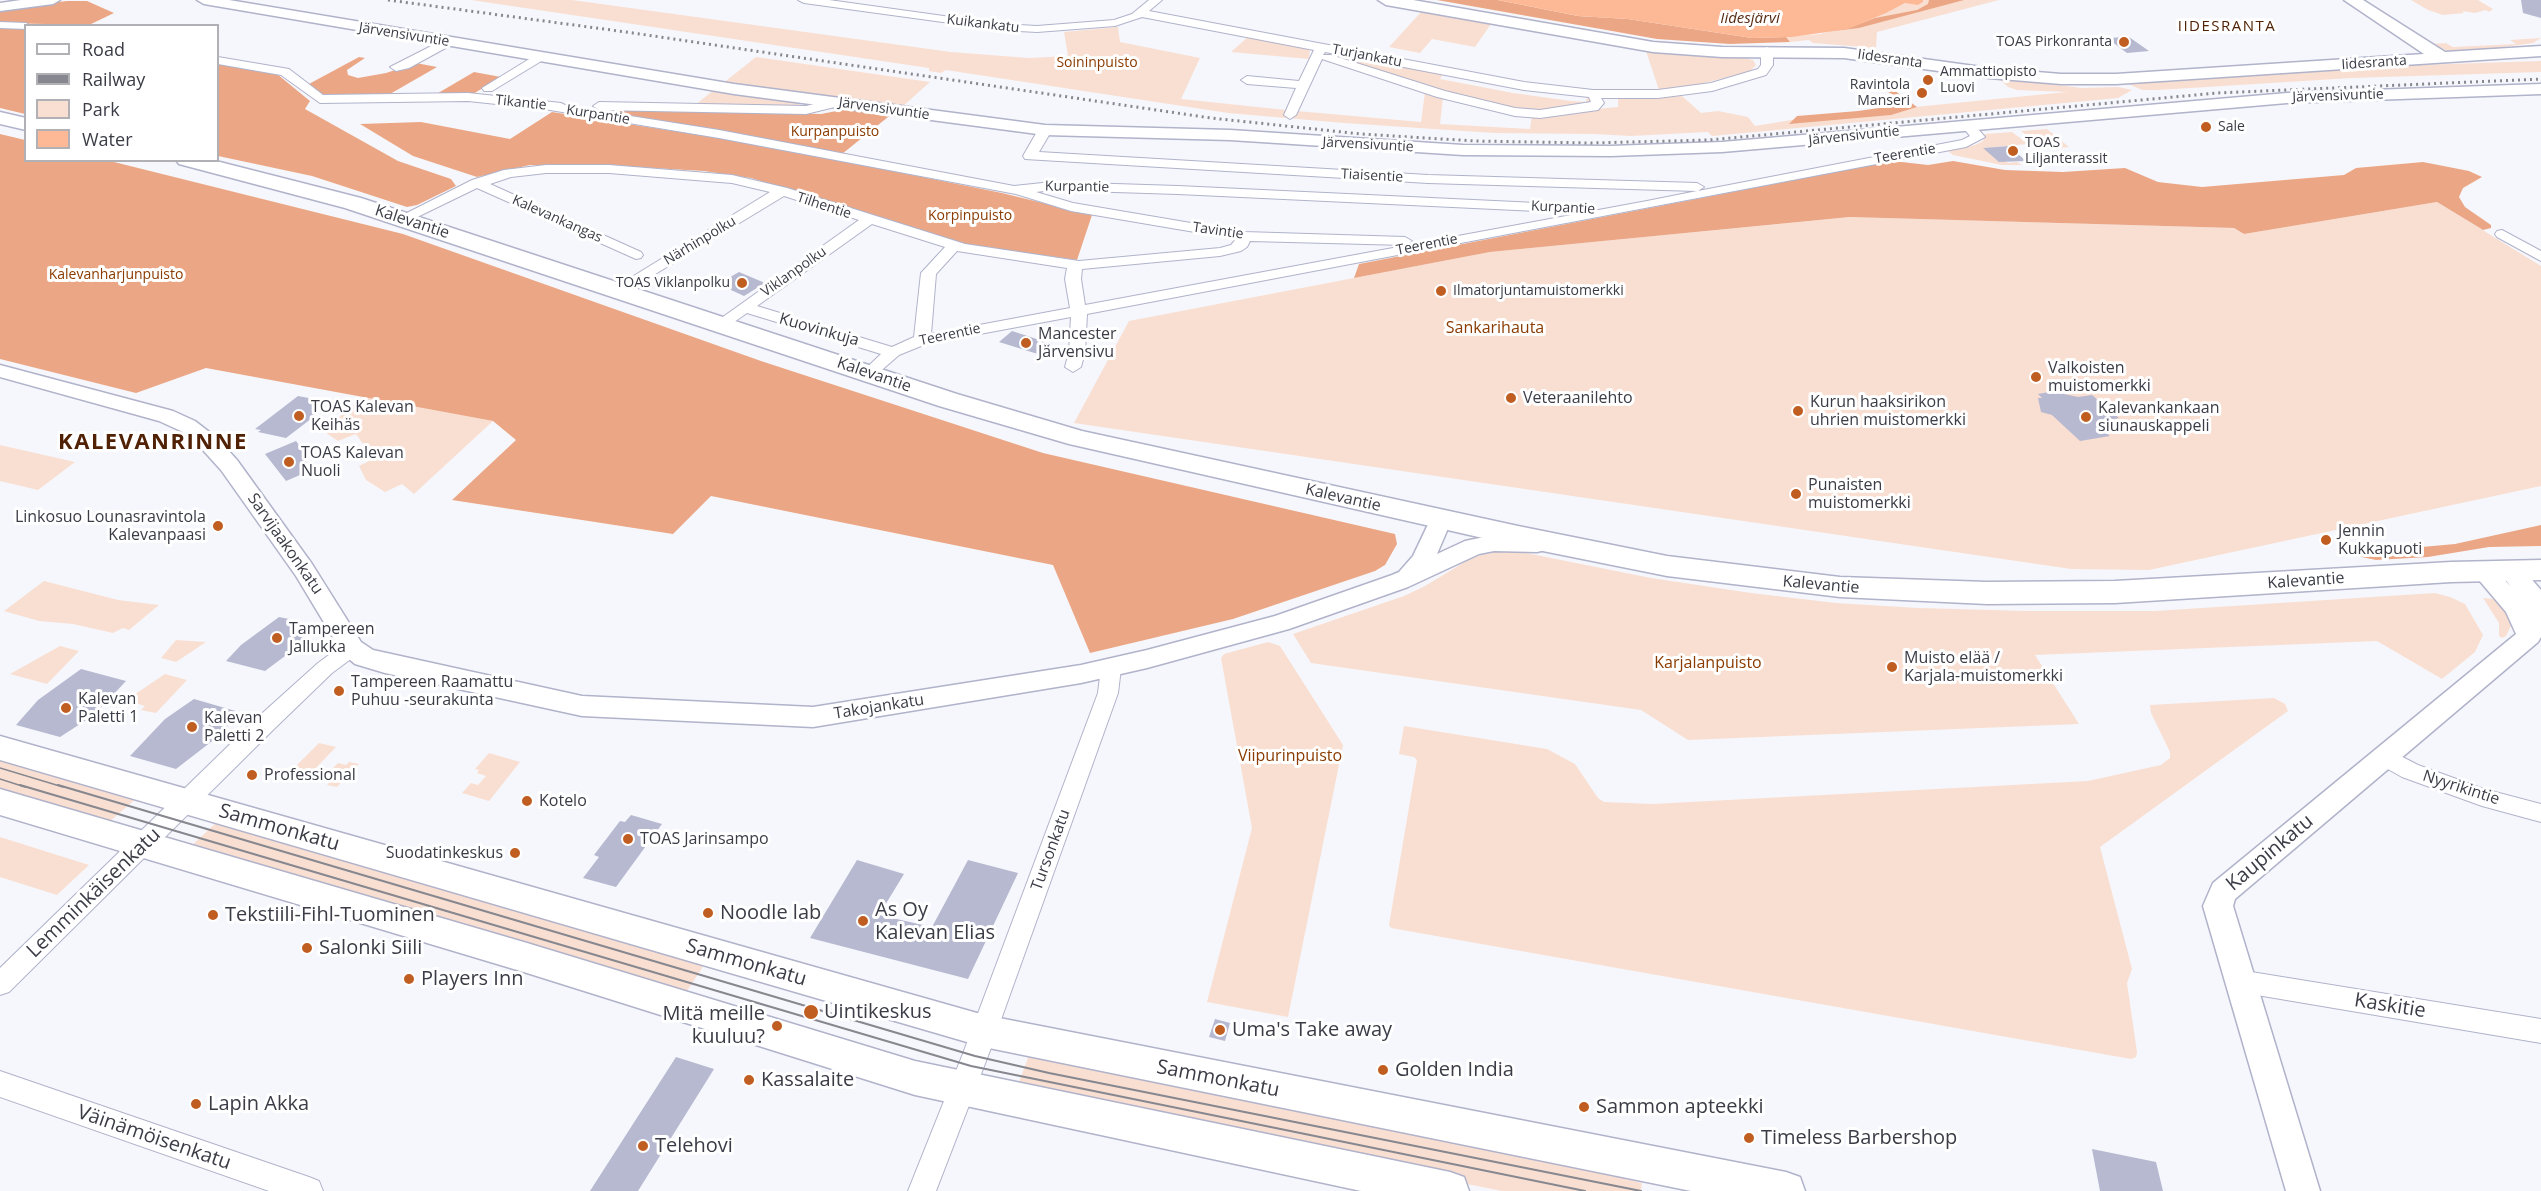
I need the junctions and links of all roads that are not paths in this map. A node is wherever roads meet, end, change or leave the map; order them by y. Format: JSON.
{"nodes":[{"id":1,"x":52,"y":0,"type":"edge"},
{"id":2,"x":204,"y":0,"type":"edge"},
{"id":3,"x":804,"y":0,"type":"edge"},
{"id":4,"x":1156,"y":0,"type":"edge"},
{"id":5,"x":1386,"y":0,"type":"edge"},
{"id":6,"x":2352,"y":0,"type":"edge"},
{"id":7,"x":0,"y":7,"type":"edge"},
{"id":8,"x":1141,"y":12,"type":"junction"},
{"id":9,"x":0,"y":25,"type":"edge"},
{"id":10,"x":24,"y":26,"type":"edge"},
{"id":11,"x":447,"y":42,"type":"junction"},
{"id":12,"x":1319,"y":51,"type":"junction"},
{"id":13,"x":1767,"y":51,"type":"junction"},
{"id":14,"x":2541,"y":51,"type":"edge"},
{"id":15,"x":539,"y":57,"type":"junction"},
{"id":16,"x":2442,"y":58,"type":"junction"},
{"id":17,"x":219,"y":61,"type":"edge"},
{"id":18,"x":396,"y":67,"type":"dead end"},
{"id":19,"x":1247,"y":80,"type":"dead end"},
{"id":20,"x":1302,"y":85,"type":"junction"},
{"id":21,"x":488,"y":88,"type":"dead end"},
{"id":22,"x":2541,"y":89,"type":"edge"},
{"id":23,"x":1593,"y":94,"type":"junction"},
{"id":24,"x":835,"y":103,"type":"junction"},
{"id":25,"x":549,"y":107,"type":"junction"},
{"id":26,"x":1290,"y":116,"type":"dead end"},
{"id":27,"x":0,"y":118,"type":"edge"},
{"id":28,"x":24,"y":124,"type":"edge"},
{"id":29,"x":1967,"y":125,"type":"junction"},
{"id":30,"x":1046,"y":130,"type":"junction"},
{"id":31,"x":194,"y":162,"type":"edge"},
{"id":32,"x":477,"y":183,"type":"junction"},
{"id":33,"x":1014,"y":190,"type":"junction"},
{"id":34,"x":782,"y":191,"type":"junction"},
{"id":35,"x":1714,"y":192,"type":"junction"},
{"id":36,"x":1613,"y":211,"type":"junction"},
{"id":37,"x":402,"y":219,"type":"junction"},
{"id":38,"x":868,"y":220,"type":"junction"},
{"id":39,"x":2502,"y":234,"type":"dead end"},
{"id":40,"x":1244,"y":236,"type":"junction"},
{"id":41,"x":1425,"y":245,"type":"junction"},
{"id":42,"x":954,"y":246,"type":"junction"},
{"id":43,"x":636,"y":255,"type":"dead end"},
{"id":44,"x":2541,"y":257,"type":"edge"},
{"id":45,"x":1075,"y":264,"type":"junction"},
{"id":46,"x":619,"y":291,"type":"junction"},
{"id":47,"x":746,"y":307,"type":"junction"},
{"id":48,"x":1080,"y":311,"type":"junction"},
{"id":49,"x":721,"y":324,"type":"junction"},
{"id":50,"x":922,"y":340,"type":"junction"},
{"id":51,"x":893,"y":352,"type":"junction"},
{"id":52,"x":1073,"y":367,"type":"dead end"},
{"id":53,"x":0,"y":371,"type":"edge"},
{"id":54,"x":869,"y":374,"type":"junction"},
{"id":55,"x":1441,"y":519,"type":"junction"},
{"id":56,"x":1575,"y":548,"type":"junction"},
{"id":57,"x":2541,"y":570,"type":"edge"},
{"id":58,"x":2498,"y":572,"type":"junction"},
{"id":59,"x":1400,"y":581,"type":"junction"},
{"id":60,"x":2535,"y":637,"type":"edge"},
{"id":61,"x":352,"y":648,"type":"junction"},
{"id":62,"x":1112,"y":668,"type":"junction"},
{"id":63,"x":0,"y":748,"type":"edge"},
{"id":64,"x":2385,"y":757,"type":"junction"},
{"id":65,"x":187,"y":801,"type":"junction"},
{"id":66,"x":0,"y":802,"type":"edge"},
{"id":67,"x":2541,"y":813,"type":"edge"},
{"id":68,"x":145,"y":844,"type":"junction"},
{"id":69,"x":2239,"y":981,"type":"junction"},
{"id":70,"x":0,"y":984,"type":"edge"},
{"id":71,"x":2541,"y":1030,"type":"edge"},
{"id":72,"x":984,"y":1031,"type":"junction"},
{"id":73,"x":0,"y":1084,"type":"edge"},
{"id":74,"x":962,"y":1089,"type":"junction"},
{"id":75,"x":309,"y":1191,"type":"edge"},
{"id":76,"x":922,"y":1191,"type":"edge"},
{"id":77,"x":1450,"y":1191,"type":"edge"},
{"id":78,"x":1786,"y":1191,"type":"edge"},
{"id":79,"x":2303,"y":1191,"type":"edge"}],
"edges":[{"from":1,"to":7,"type":"street"},
{"from":2,"to":11,"type":"street","name":"Järvensivuntie"},
{"from":3,"to":8,"type":"street","name":"Kuikankatu"},
{"from":4,"to":8,"type":"street","name":"Kuikankatu"},
{"from":5,"to":13,"type":"main road","name":"Iidesranta"},
{"from":6,"to":16,"type":"main road"},
{"from":8,"to":12,"type":"street","name":"Turjankatu"},
{"from":9,"to":10,"type":"street"},
{"from":11,"to":15,"type":"street","name":"Järvensivuntie"},
{"from":11,"to":18,"type":"street"},
{"from":12,"to":20,"type":"street"},
{"from":12,"to":23,"type":"street","name":"Turjankatu"},
{"from":12,"to":23,"type":"street","name":"Turjankatu"},
{"from":13,"to":16,"type":"main road","name":"Iidesranta"},
{"from":13,"to":23,"type":"street","name":"Turjankatu"},
{"from":14,"to":16,"type":"main road","name":"Iidesranta"},
{"from":15,"to":21,"type":"street"},
{"from":15,"to":24,"type":"street","name":"Järvensivuntie"},
{"from":17,"to":25,"type":"street","name":"Tikantie"},
{"from":19,"to":20,"type":"street"},
{"from":20,"to":26,"type":"street"},
{"from":22,"to":29,"type":"street","name":"Järvensivuntie"},
{"from":24,"to":25,"type":"street","name":"Tikantie"},
{"from":24,"to":30,"type":"street","name":"Järvensivuntie"},
{"from":25,"to":33,"type":"street","name":"Kurpantie"},
{"from":27,"to":28,"type":"main road"},
{"from":29,"to":30,"type":"street","name":"Järvensivuntie"},
{"from":29,"to":35,"type":"street","name":"Teerentie"},
{"from":30,"to":35,"type":"street","name":"Tiaisentie"},
{"from":31,"to":37,"type":"main road","name":"Kalevantie"},
{"from":32,"to":34,"type":"street","name":"Tilhentie"},
{"from":32,"to":37,"type":"street","name":"Tilhentie"},
{"from":32,"to":43,"type":"street","name":"Kalevankangas"},
{"from":33,"to":36,"type":"street","name":"Kurpantie"},
{"from":33,"to":40,"type":"street","name":"Tavintie"},
{"from":34,"to":38,"type":"street","name":"Tilhentie"},
{"from":34,"to":46,"type":"street","name":"Närhinpolku"},
{"from":35,"to":36,"type":"street","name":"Teerentie"},
{"from":36,"to":41,"type":"street","name":"Teerentie"},
{"from":37,"to":46,"type":"main road","name":"Kalevantie"},
{"from":38,"to":42,"type":"street","name":"Tilhentie"},
{"from":38,"to":47,"type":"street","name":"Viklanpolku"},
{"from":39,"to":44,"type":"street"},
{"from":40,"to":41,"type":"street","name":"Tavintie"},
{"from":40,"to":45,"type":"street","name":"Tilhentie"},
{"from":41,"to":48,"type":"street","name":"Teerentie"},
{"from":42,"to":45,"type":"street","name":"Tilhentie"},
{"from":42,"to":50,"type":"street"},
{"from":45,"to":48,"type":"street"},
{"from":46,"to":49,"type":"main road","name":"Kalevantie"},
{"from":47,"to":49,"type":"street","name":"Viklanpolku"},
{"from":47,"to":51,"type":"street","name":"Kuovinkuja"},
{"from":48,"to":50,"type":"street","name":"Teerentie"},
{"from":48,"to":52,"type":"street"},
{"from":49,"to":54,"type":"main road","name":"Kalevantie"},
{"from":50,"to":51,"type":"street","name":"Teerentie"},
{"from":51,"to":54,"type":"street","name":"Teerentie"},
{"from":53,"to":61,"type":"street","name":"Sarvijaakonkatu"},
{"from":54,"to":55,"type":"main road","name":"Kalevantie"},
{"from":55,"to":56,"type":"main road","name":"Kalevantie"},
{"from":55,"to":59,"type":"street","name":"Takojankatu"},
{"from":56,"to":58,"type":"main road","name":"Kalevantie"},
{"from":56,"to":59,"type":"street","name":"Takojankatu"},
{"from":57,"to":58,"type":"main road","name":"Kalevantie"},
{"from":58,"to":60,"type":"street","name":"Kaupinkatu"},
{"from":59,"to":62,"type":"street","name":"Takojankatu"},
{"from":60,"to":64,"type":"street","name":"Kaupinkatu"},
{"from":61,"to":62,"type":"street","name":"Takojankatu"},
{"from":61,"to":65,"type":"street"},
{"from":62,"to":72,"type":"street","name":"Tursonkatu"},
{"from":63,"to":65,"type":"main road","name":"Sammonkatu"},
{"from":64,"to":67,"type":"street","name":"Nyyrikintie"},
{"from":64,"to":69,"type":"street","name":"Kaupinkatu"},
{"from":65,"to":68,"type":"street","name":"Lemminkäisenkatu"},
{"from":65,"to":72,"type":"main road","name":"Sammonkatu"},
{"from":66,"to":68,"type":"main road"},
{"from":68,"to":70,"type":"street","name":"Lemminkäisenkatu"},
{"from":68,"to":74,"type":"main road"},
{"from":69,"to":71,"type":"street","name":"Kaskitie"},
{"from":69,"to":79,"type":"street","name":"Kaupinkatu"},
{"from":72,"to":74,"type":"street","name":"Tursonkatu"},
{"from":72,"to":78,"type":"main road","name":"Sammonkatu"},
{"from":73,"to":75,"type":"street","name":"Väinämöisenkatu"},
{"from":74,"to":76,"type":"street","name":"Tursonkatu"},
{"from":74,"to":77,"type":"main road"}]}
